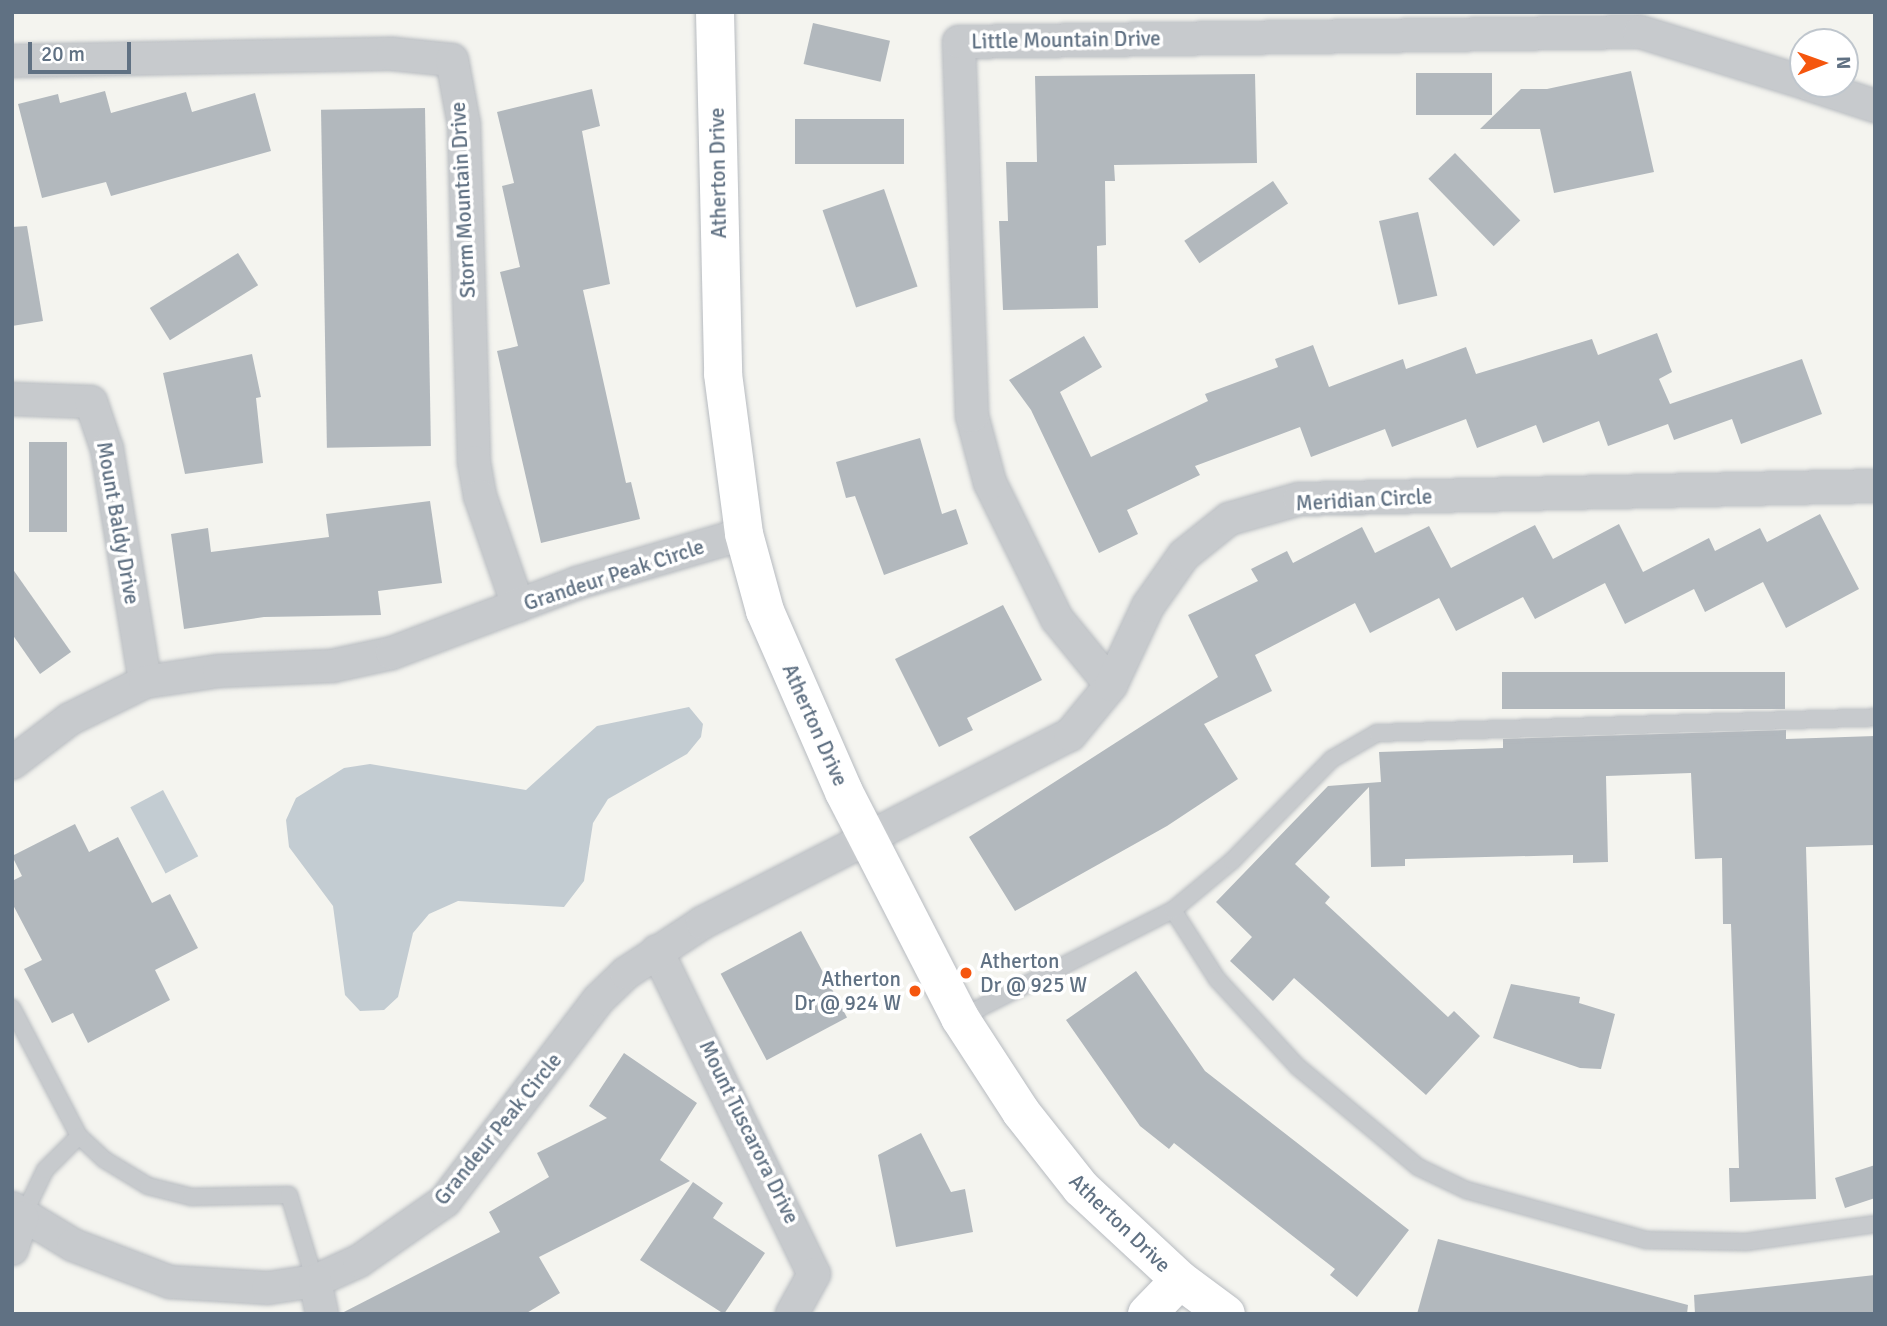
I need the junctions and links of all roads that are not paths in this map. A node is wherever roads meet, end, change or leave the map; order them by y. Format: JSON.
{"nodes":[{"id":1,"x":715,"y":12,"type":"edge"},
{"id":2,"x":12,"y":61,"type":"edge"},
{"id":3,"x":1789,"y":78,"type":"edge"},
{"id":4,"x":1851,"y":98,"type":"edge"},
{"id":5,"x":1875,"y":106,"type":"edge"},
{"id":6,"x":12,"y":399,"type":"edge"},
{"id":7,"x":1875,"y":486,"type":"edge"},
{"id":8,"x":744,"y":534,"type":"junction"},
{"id":9,"x":518,"y":606,"type":"junction"},
{"id":10,"x":145,"y":682,"type":"junction"},
{"id":11,"x":1111,"y":685,"type":"junction"},
{"id":12,"x":1875,"y":717,"type":"edge"},
{"id":13,"x":12,"y":763,"type":"edge"},
{"id":14,"x":869,"y":841,"type":"junction"},
{"id":15,"x":1173,"y":910,"type":"junction"},
{"id":16,"x":657,"y":951,"type":"junction"},
{"id":17,"x":12,"y":1008,"type":"edge"},
{"id":18,"x":960,"y":1018,"type":"junction"},
{"id":19,"x":79,"y":1136,"type":"junction"},
{"id":20,"x":17,"y":1213,"type":"edge"},
{"id":21,"x":1875,"y":1224,"type":"edge"},
{"id":22,"x":12,"y":1249,"type":"edge"},
{"id":23,"x":1180,"y":1280,"type":"junction"},
{"id":24,"x":315,"y":1281,"type":"junction"},
{"id":25,"x":322,"y":1314,"type":"edge"},
{"id":26,"x":792,"y":1314,"type":"edge"},
{"id":27,"x":1147,"y":1314,"type":"edge"},
{"id":28,"x":1226,"y":1314,"type":"edge"}],
"edges":[{"from":1,"to":8,"type":"street","name":"Atherton Drive"},
{"from":2,"to":9,"type":"street","name":"Storm Mountain Drive"},
{"from":3,"to":11,"type":"street","name":"Little Mountain Drive"},
{"from":4,"to":5,"type":"street"},
{"from":6,"to":10,"type":"street","name":"Mount Baldy Drive"},
{"from":7,"to":11,"type":"street","name":"Meridian Circle"},
{"from":8,"to":9,"type":"street","name":"Grandeur Peak Circle"},
{"from":8,"to":14,"type":"street","name":"Atherton Drive"},
{"from":9,"to":10,"type":"street","name":"Grandeur Peak Circle"},
{"from":10,"to":13,"type":"street","name":"Grandeur Peak Circle"},
{"from":11,"to":14,"type":"street","name":"Meridian Circle"},
{"from":12,"to":15,"type":"lane"},
{"from":14,"to":16,"type":"street","name":"Grandeur Peak Circle"},
{"from":14,"to":18,"type":"street","name":"Atherton Drive"},
{"from":15,"to":18,"type":"lane"},
{"from":15,"to":21,"type":"lane"},
{"from":16,"to":24,"type":"street","name":"Grandeur Peak Circle"},
{"from":16,"to":26,"type":"street","name":"Mount Tuscarora Drive"},
{"from":17,"to":19,"type":"lane"},
{"from":18,"to":23,"type":"street","name":"Atherton Drive"},
{"from":19,"to":20,"type":"lane"},
{"from":19,"to":24,"type":"lane"},
{"from":20,"to":22,"type":"street"},
{"from":20,"to":24,"type":"street","name":"Grandeur Peak Circle"},
{"from":23,"to":27,"type":"street"},
{"from":23,"to":28,"type":"street","name":"Atherton Drive"},
{"from":24,"to":25,"type":"street"}]}
